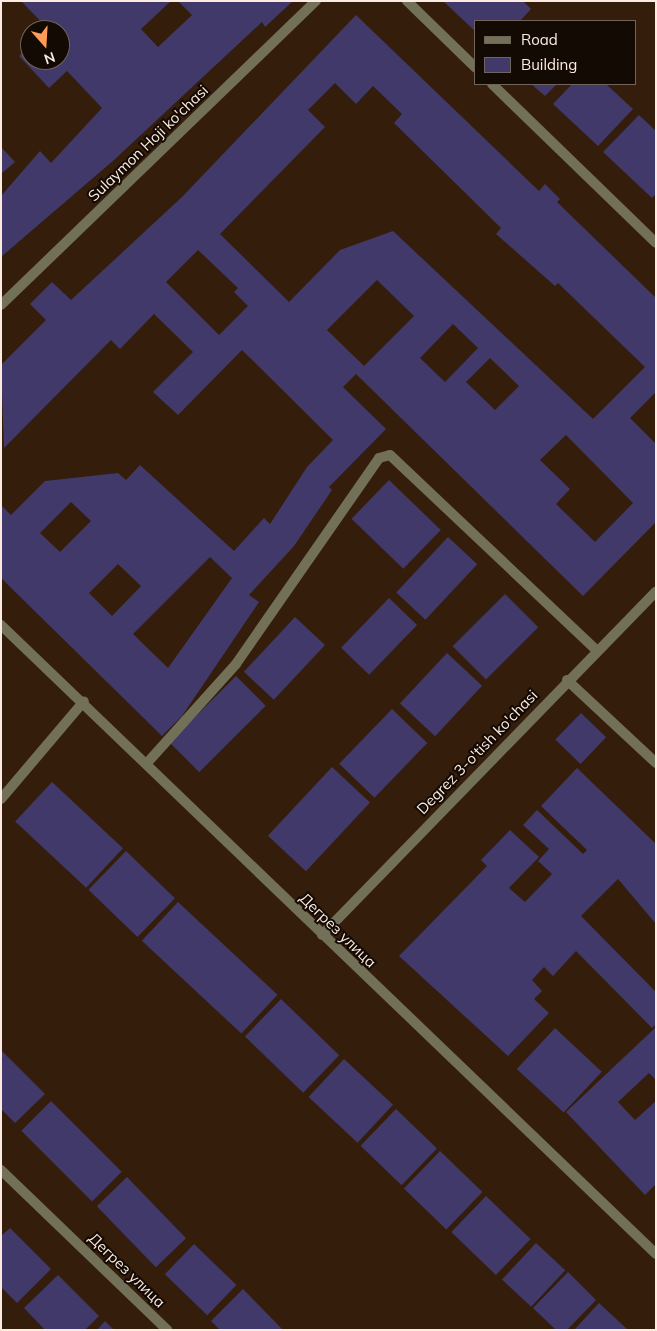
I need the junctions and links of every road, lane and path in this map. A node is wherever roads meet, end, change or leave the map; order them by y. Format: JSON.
{"nodes":[{"id":1,"x":316,"y":1,"type":"edge"},
{"id":2,"x":406,"y":1,"type":"edge"},
{"id":3,"x":474,"y":66,"type":"edge"},
{"id":4,"x":493,"y":85,"type":"edge"},
{"id":5,"x":656,"y":243,"type":"edge"},
{"id":6,"x":1,"y":306,"type":"edge"},
{"id":7,"x":656,"y":591,"type":"edge"},
{"id":8,"x":1,"y":625,"type":"edge"},
{"id":9,"x":596,"y":650,"type":"junction"},
{"id":10,"x":567,"y":680,"type":"junction"},
{"id":11,"x":84,"y":701,"type":"junction"},
{"id":12,"x":147,"y":763,"type":"junction"},
{"id":13,"x":656,"y":763,"type":"edge"},
{"id":14,"x":1,"y":799,"type":"edge"},
{"id":15,"x":322,"y":935,"type":"junction"},
{"id":16,"x":1,"y":1170,"type":"edge"},
{"id":17,"x":656,"y":1254,"type":"edge"},
{"id":18,"x":167,"y":1330,"type":"edge"}],
"edges":[{"from":1,"to":6,"type":"street","name":"Sulaymon Hoji ko'chasi"},
{"from":2,"to":3,"type":"street"},
{"from":4,"to":5,"type":"street"},
{"from":7,"to":9,"type":"street","name":"Degrez 3-o'tish ko'chasi"},
{"from":8,"to":11,"type":"street","name":"Дегрез улица"},
{"from":9,"to":10,"type":"street","name":"Degrez 3-o'tish ko'chasi"},
{"from":9,"to":12,"type":"street"},
{"from":10,"to":13,"type":"street"},
{"from":10,"to":15,"type":"street","name":"Degrez 3-o'tish ko'chasi"},
{"from":11,"to":12,"type":"street","name":"Дегрез улица"},
{"from":11,"to":14,"type":"street"},
{"from":12,"to":15,"type":"street","name":"Дегрез улица"},
{"from":15,"to":17,"type":"street","name":"Дегрез улица"},
{"from":16,"to":18,"type":"street","name":"Дегрез улица"}]}
